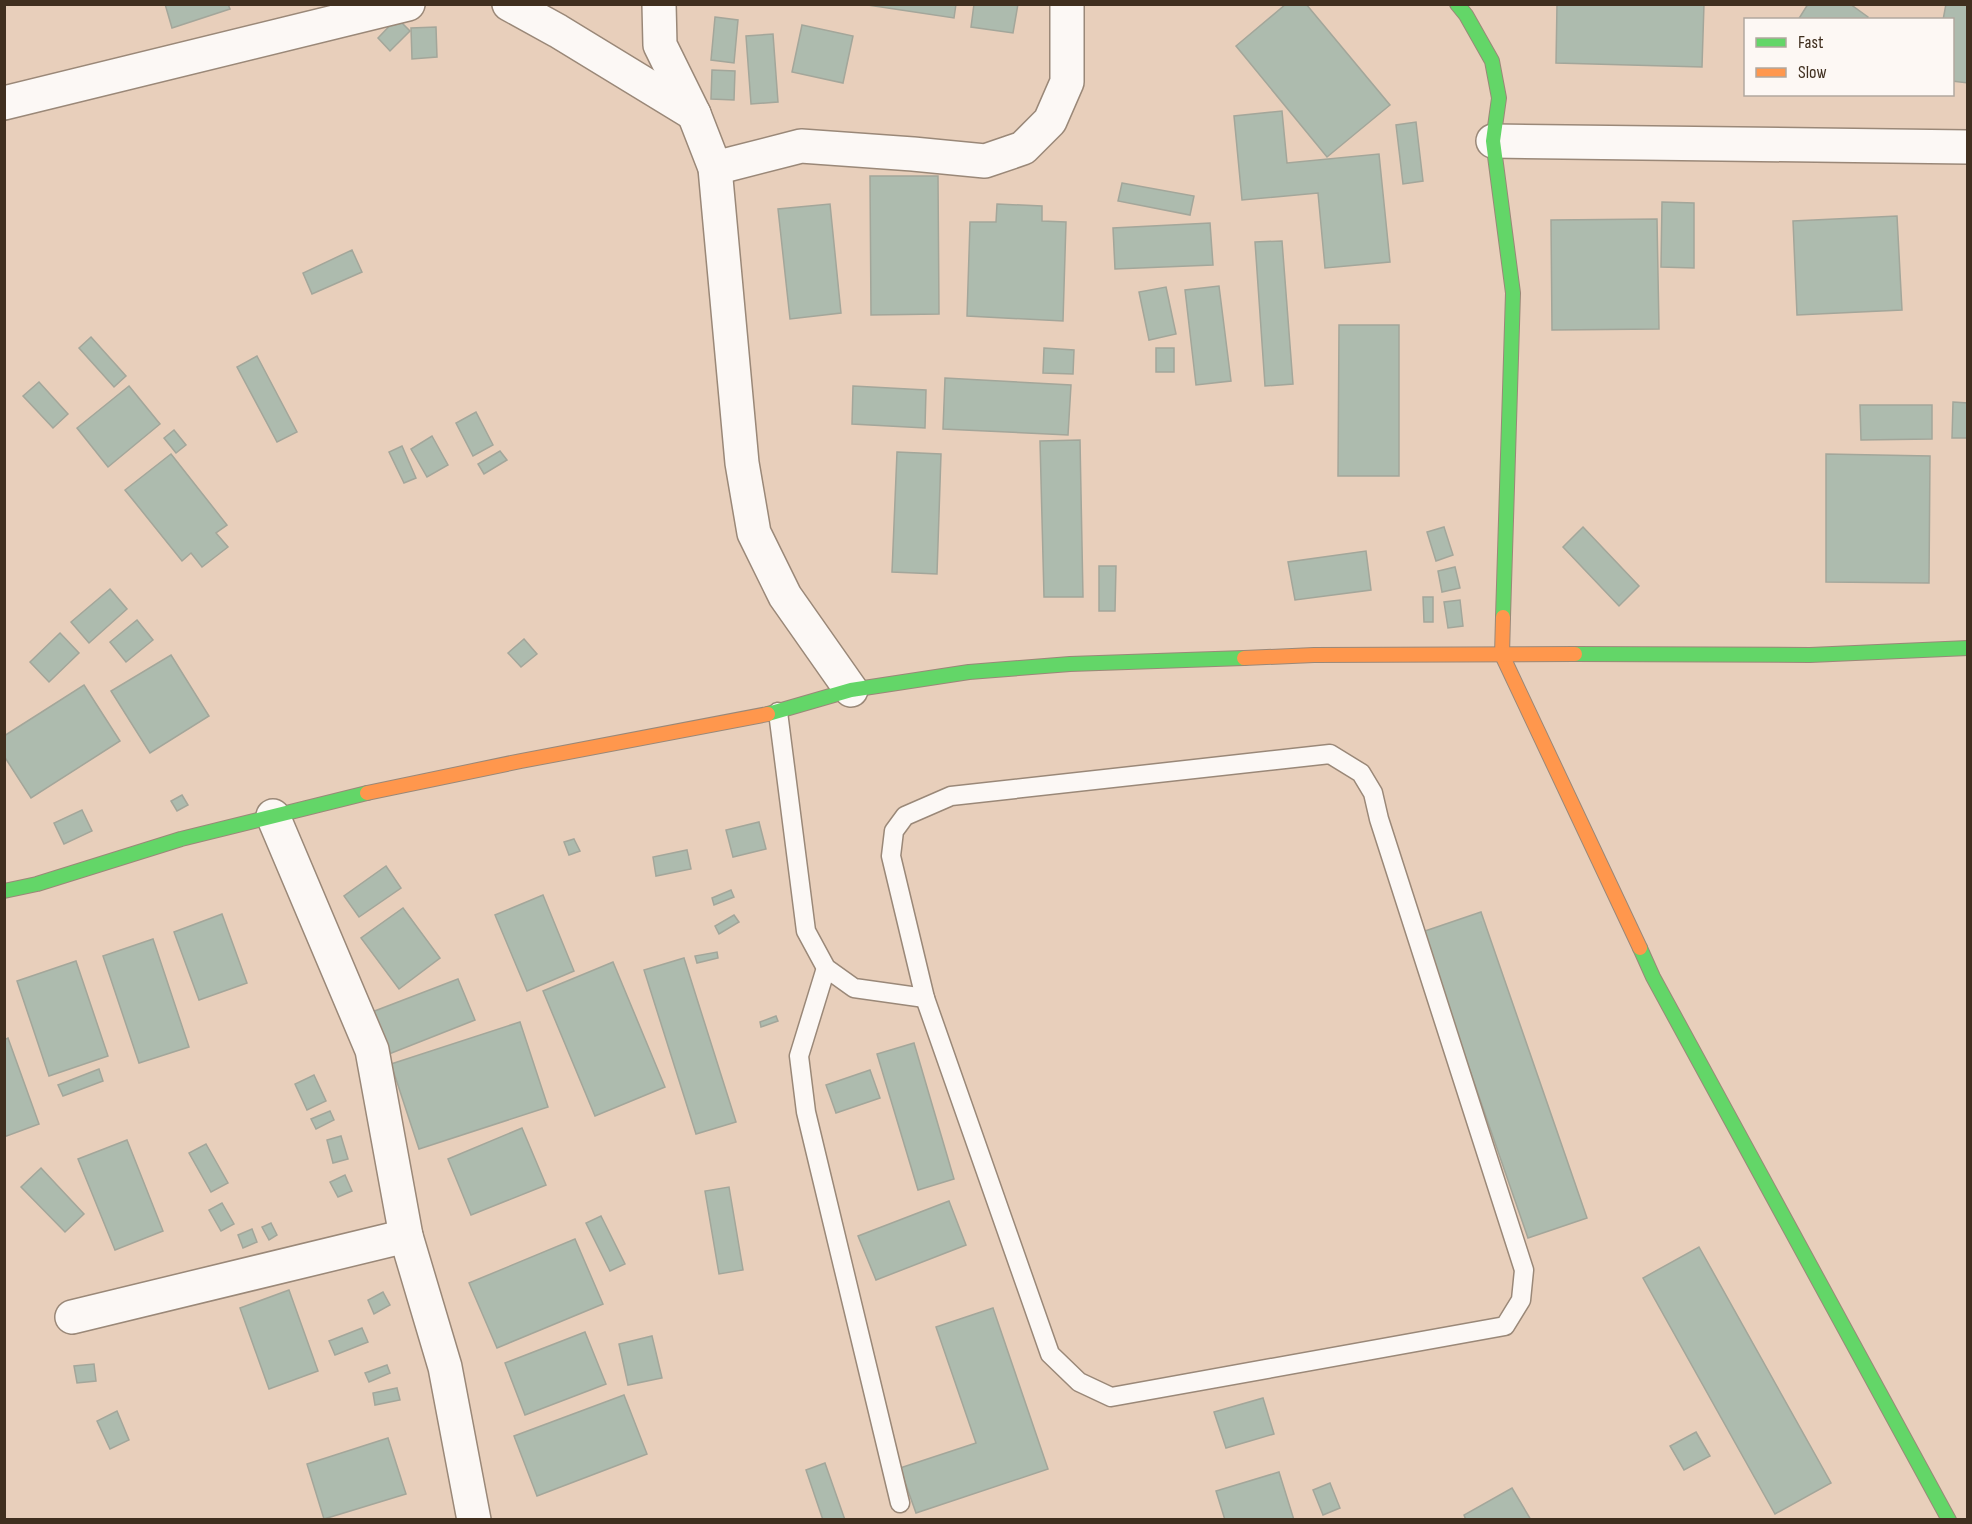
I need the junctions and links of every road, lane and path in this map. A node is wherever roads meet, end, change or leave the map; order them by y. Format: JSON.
{"nodes":[{"id":1,"x":408,"y":4,"type":"edge"},
{"id":2,"x":509,"y":4,"type":"edge"},
{"id":3,"x":659,"y":4,"type":"edge"},
{"id":4,"x":1068,"y":4,"type":"edge"},
{"id":5,"x":1457,"y":4,"type":"edge"},
{"id":6,"x":4,"y":103,"type":"edge"},
{"id":7,"x":694,"y":114,"type":"junction"},
{"id":8,"x":1493,"y":141,"type":"junction"},
{"id":9,"x":1968,"y":147,"type":"edge"},
{"id":10,"x":715,"y":168,"type":"junction"},
{"id":11,"x":1968,"y":648,"type":"edge"},
{"id":12,"x":1502,"y":655,"type":"junction"},
{"id":13,"x":851,"y":690,"type":"junction"},
{"id":14,"x":778,"y":712,"type":"junction"},
{"id":15,"x":273,"y":816,"type":"junction"},
{"id":16,"x":4,"y":891,"type":"edge"},
{"id":17,"x":826,"y":968,"type":"junction"},
{"id":18,"x":925,"y":998,"type":"junction"},
{"id":19,"x":406,"y":1236,"type":"junction"},
{"id":20,"x":72,"y":1317,"type":"dead end"},
{"id":21,"x":900,"y":1503,"type":"dead end"},
{"id":22,"x":474,"y":1520,"type":"edge"},
{"id":23,"x":1949,"y":1520,"type":"edge"}],
"edges":[{"from":1,"to":6,"type":"street"},
{"from":2,"to":7,"type":"street"},
{"from":3,"to":7,"type":"street"},
{"from":4,"to":10,"type":"street"},
{"from":5,"to":8,"type":"street"},
{"from":7,"to":10,"type":"street"},
{"from":8,"to":9,"type":"street"},
{"from":8,"to":12,"type":"street"},
{"from":10,"to":13,"type":"street"},
{"from":11,"to":12,"type":"street"},
{"from":12,"to":13,"type":"street"},
{"from":12,"to":23,"type":"street"},
{"from":13,"to":14,"type":"street"},
{"from":14,"to":15,"type":"street"},
{"from":14,"to":17,"type":"lane"},
{"from":15,"to":16,"type":"street"},
{"from":15,"to":19,"type":"street"},
{"from":17,"to":18,"type":"lane"},
{"from":17,"to":21,"type":"lane"},
{"from":18,"to":18,"type":"lane"},
{"from":19,"to":20,"type":"street"},
{"from":19,"to":22,"type":"street"}]}
